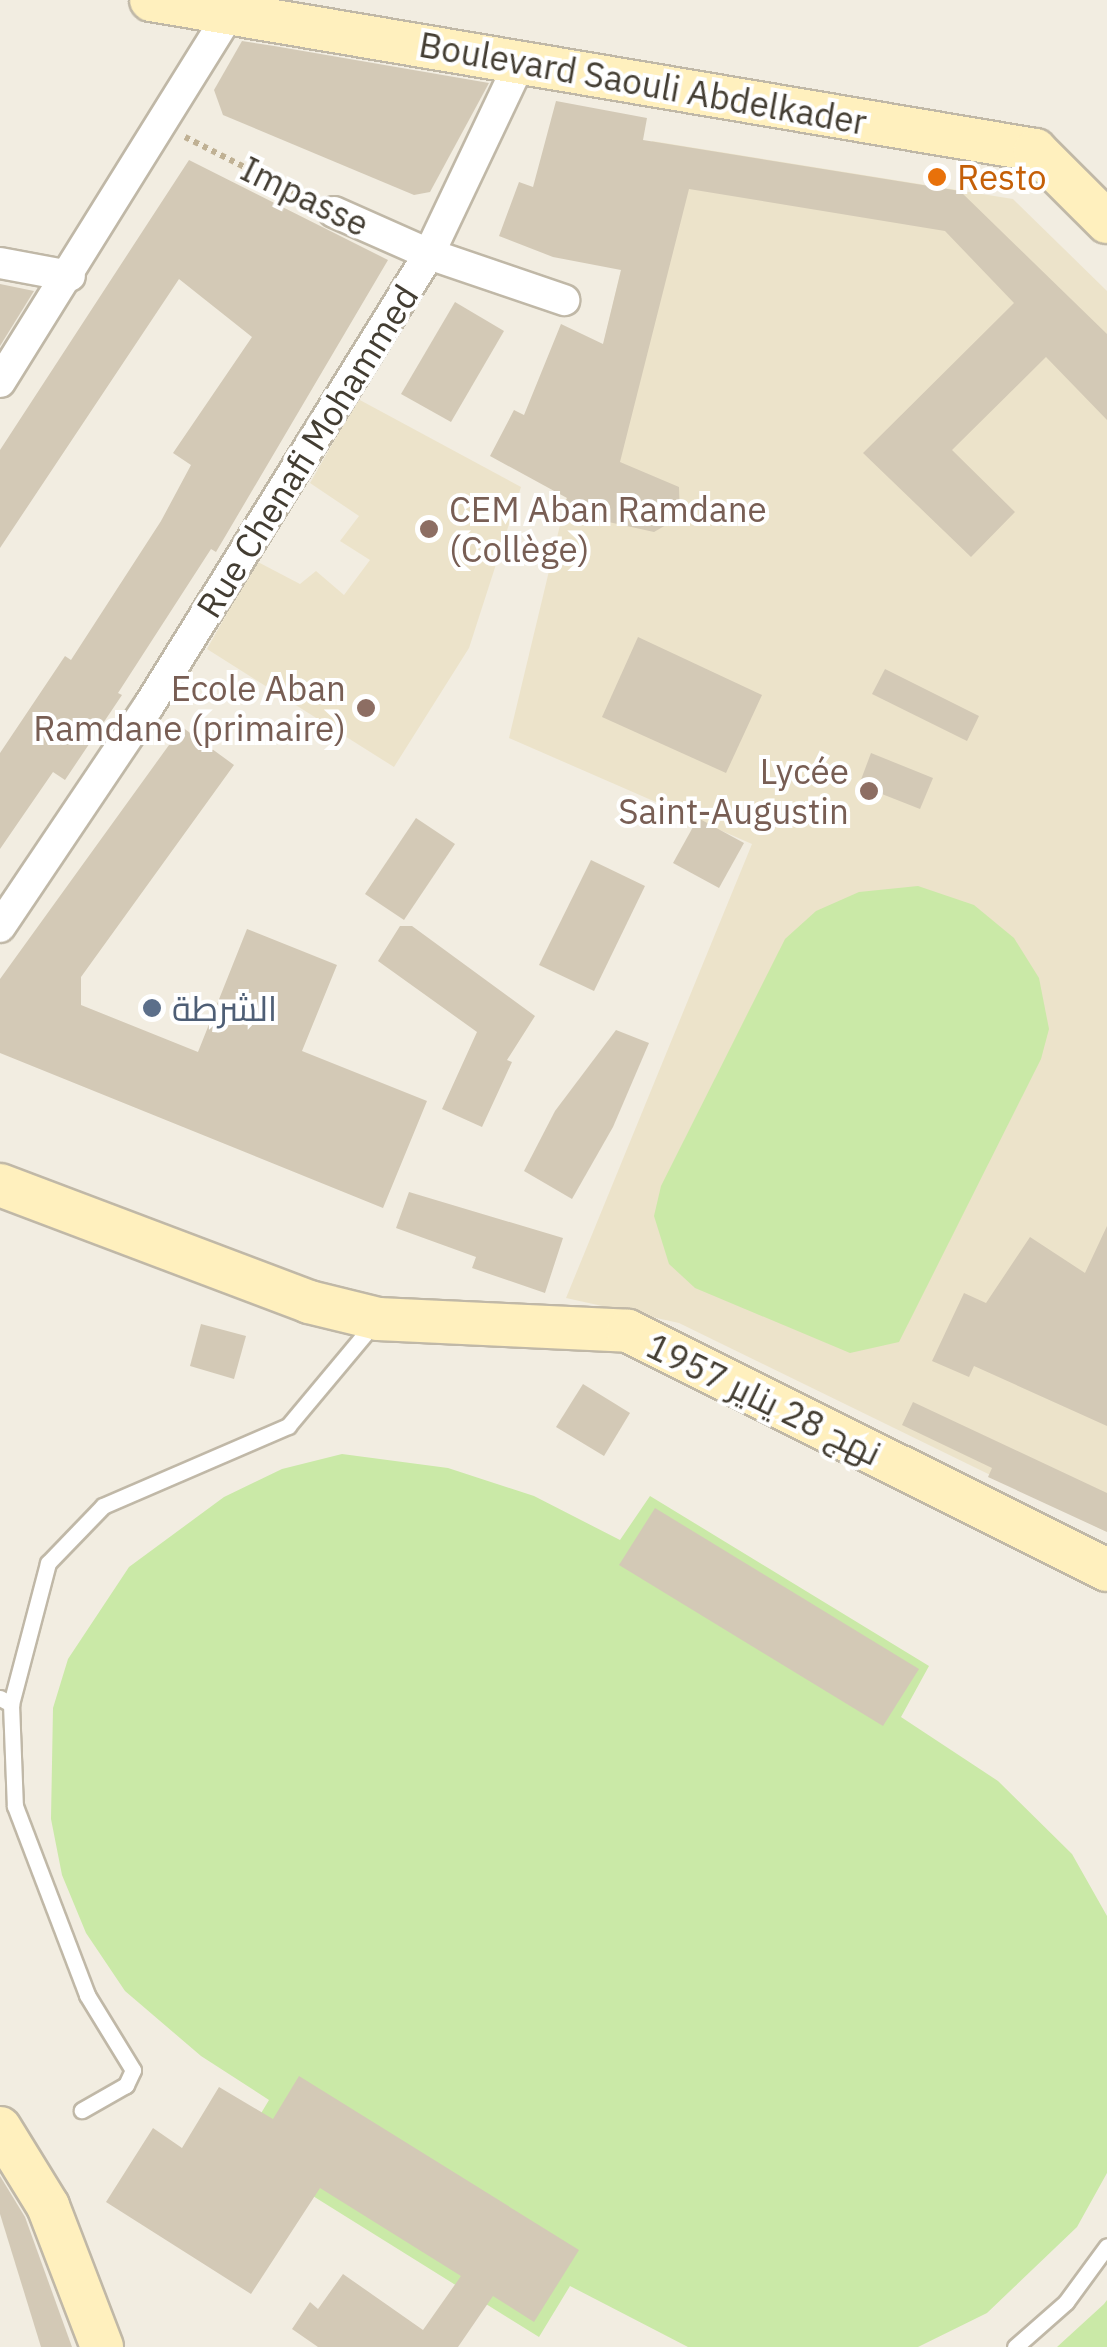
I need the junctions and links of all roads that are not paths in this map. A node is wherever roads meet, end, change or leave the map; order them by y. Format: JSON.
{"nodes":[{"id":1,"x":151,"y":0,"type":"edge"},
{"id":2,"x":227,"y":17,"type":"junction"},
{"id":3,"x":521,"y":60,"type":"junction"},
{"id":4,"x":334,"y":212,"type":"road end"},
{"id":5,"x":1107,"y":222,"type":"edge"},
{"id":6,"x":430,"y":254,"type":"junction"},
{"id":7,"x":0,"y":263,"type":"edge"},
{"id":8,"x":70,"y":276,"type":"junction"},
{"id":9,"x":564,"y":300,"type":"dead end"},
{"id":10,"x":0,"y":382,"type":"edge"},
{"id":11,"x":0,"y":927,"type":"edge"},
{"id":12,"x":0,"y":1185,"type":"edge"},
{"id":13,"x":378,"y":1318,"type":"junction"},
{"id":14,"x":1107,"y":1570,"type":"edge"},
{"id":15,"x":6,"y":1701,"type":"edge"},
{"id":16,"x":82,"y":2110,"type":"dead end"},
{"id":17,"x":0,"y":2128,"type":"edge"},
{"id":18,"x":1107,"y":2246,"type":"edge"},
{"id":19,"x":102,"y":2347,"type":"edge"},
{"id":20,"x":1015,"y":2347,"type":"edge"}],
"edges":[{"from":1,"to":2,"type":"main road","name":"Boulevard Saouli Abdelkader"},
{"from":2,"to":3,"type":"main road","name":"Boulevard Saouli Abdelkader"},
{"from":2,"to":8,"type":"street"},
{"from":3,"to":5,"type":"main road","name":"Boulevard Saouli Abdelkader"},
{"from":3,"to":6,"type":"street","name":"Rue Chenafi Mohammed"},
{"from":4,"to":6,"type":"street","name":"Impasse"},
{"from":6,"to":9,"type":"street","name":"Impasse"},
{"from":6,"to":11,"type":"street","name":"Rue Chenafi Mohammed"},
{"from":7,"to":8,"type":"street"},
{"from":8,"to":10,"type":"street"},
{"from":12,"to":13,"type":"main road","name":"نهج 28 يناير 1957"},
{"from":13,"to":14,"type":"main road","name":"نهج 28 يناير 1957"},
{"from":13,"to":15,"type":"lane"},
{"from":15,"to":16,"type":"lane"},
{"from":17,"to":19,"type":"main road"},
{"from":18,"to":20,"type":"lane"}]}
